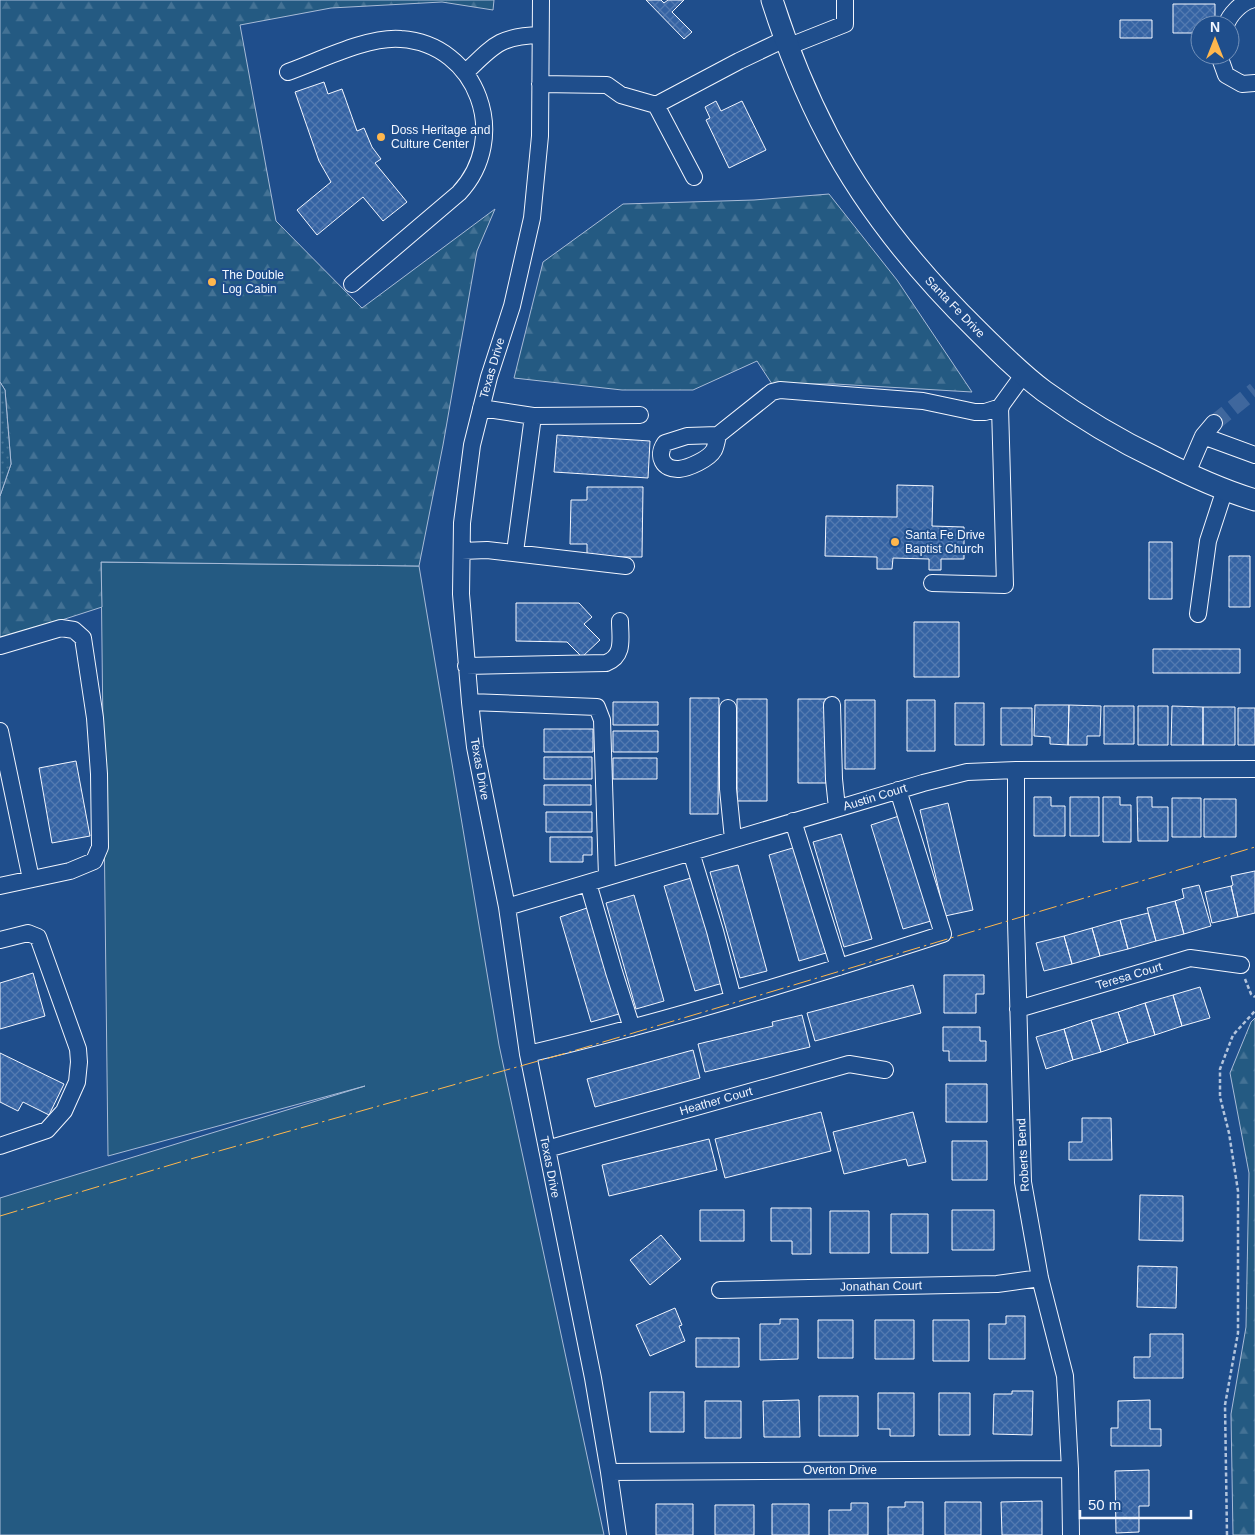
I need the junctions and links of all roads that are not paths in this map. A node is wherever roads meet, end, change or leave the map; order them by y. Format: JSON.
{"nodes":[{"id":1,"x":541,"y":0,"type":"edge"},
{"id":2,"x":772,"y":0,"type":"edge"},
{"id":3,"x":845,"y":0,"type":"edge"},
{"id":4,"x":1251,"y":0,"type":"edge"},
{"id":5,"x":1233,"y":15,"type":"edge"},
{"id":6,"x":540,"y":35,"type":"junction"},
{"id":7,"x":786,"y":43,"type":"junction"},
{"id":8,"x":1222,"y":65,"type":"edge"},
{"id":9,"x":288,"y":72,"type":"dead end"},
{"id":10,"x":465,"y":73,"type":"junction"},
{"id":11,"x":1255,"y":83,"type":"edge"},
{"id":12,"x":540,"y":84,"type":"junction"},
{"id":13,"x":656,"y":105,"type":"junction"},
{"id":14,"x":694,"y":177,"type":"dead end"},
{"id":15,"x":352,"y":284,"type":"dead end"},
{"id":16,"x":1024,"y":374,"type":"junction"},
{"id":17,"x":1001,"y":407,"type":"junction"},
{"id":18,"x":481,"y":408,"type":"junction"},
{"id":19,"x":640,"y":415,"type":"dead end"},
{"id":20,"x":533,"y":416,"type":"junction"},
{"id":21,"x":1214,"y":423,"type":"tunnel mouth"},
{"id":22,"x":718,"y":435,"type":"dead end"},
{"id":23,"x":1203,"y":436,"type":"junction"},
{"id":24,"x":1255,"y":455,"type":"edge"},
{"id":25,"x":1187,"y":473,"type":"junction"},
{"id":26,"x":1225,"y":489,"type":"junction"},
{"id":27,"x":1255,"y":500,"type":"edge"},
{"id":28,"x":462,"y":551,"type":"junction"},
{"id":29,"x":515,"y":552,"type":"junction"},
{"id":30,"x":626,"y":566,"type":"dead end"},
{"id":31,"x":932,"y":583,"type":"dead end"},
{"id":32,"x":1198,"y":614,"type":"dead end"},
{"id":33,"x":620,"y":621,"type":"dead end"},
{"id":34,"x":0,"y":646,"type":"edge"},
{"id":35,"x":466,"y":666,"type":"junction"},
{"id":36,"x":470,"y":702,"type":"junction"},
{"id":37,"x":832,"y":705,"type":"dead end"},
{"id":38,"x":728,"y":708,"type":"dead end"},
{"id":39,"x":0,"y":731,"type":"edge"},
{"id":40,"x":1255,"y":769,"type":"edge"},
{"id":41,"x":1016,"y":770,"type":"junction"},
{"id":42,"x":898,"y":790,"type":"junction"},
{"id":43,"x":838,"y":808,"type":"junction"},
{"id":44,"x":793,"y":822,"type":"junction"},
{"id":45,"x":733,"y":839,"type":"junction"},
{"id":46,"x":691,"y":852,"type":"junction"},
{"id":47,"x":607,"y":877,"type":"junction"},
{"id":48,"x":31,"y":879,"type":"junction"},
{"id":49,"x":588,"y":883,"type":"junction"},
{"id":50,"x":0,"y":886,"type":"edge"},
{"id":51,"x":507,"y":907,"type":"junction"},
{"id":52,"x":0,"y":940,"type":"edge"},
{"id":53,"x":1241,"y":965,"type":"road end"},
{"id":54,"x":838,"y":967,"type":"junction"},
{"id":55,"x":733,"y":999,"type":"junction"},
{"id":56,"x":1018,"y":1009,"type":"junction"},
{"id":57,"x":632,"y":1028,"type":"junction"},
{"id":58,"x":528,"y":1054,"type":"junction"},
{"id":59,"x":885,"y":1070,"type":"dead end"},
{"id":60,"x":0,"y":1146,"type":"edge"},
{"id":61,"x":547,"y":1149,"type":"junction"},
{"id":62,"x":1040,"y":1278,"type":"junction"},
{"id":63,"x":720,"y":1290,"type":"dead end"},
{"id":64,"x":1070,"y":1469,"type":"junction"},
{"id":65,"x":610,"y":1472,"type":"junction"},
{"id":66,"x":618,"y":1535,"type":"edge"},
{"id":67,"x":1071,"y":1535,"type":"edge"}],
"edges":[{"from":1,"to":6,"type":"street","name":"Texas Drive"},
{"from":2,"to":7,"type":"main road","name":"Santa Fe Drive"},
{"from":3,"to":7,"type":"street"},
{"from":4,"to":5,"type":"street"},
{"from":6,"to":10,"type":"street"},
{"from":6,"to":12,"type":"street","name":"Texas Drive"},
{"from":7,"to":13,"type":"street"},
{"from":7,"to":16,"type":"main road","name":"Santa Fe Drive"},
{"from":8,"to":11,"type":"street"},
{"from":9,"to":10,"type":"street"},
{"from":10,"to":15,"type":"street"},
{"from":12,"to":13,"type":"street"},
{"from":12,"to":18,"type":"street","name":"Texas Drive"},
{"from":13,"to":14,"type":"street"},
{"from":16,"to":17,"type":"street"},
{"from":16,"to":25,"type":"main road","name":"Santa Fe Drive"},
{"from":17,"to":22,"type":"street"},
{"from":17,"to":31,"type":"street"},
{"from":18,"to":20,"type":"street"},
{"from":18,"to":28,"type":"street","name":"Texas Drive"},
{"from":19,"to":20,"type":"street"},
{"from":20,"to":29,"type":"street"},
{"from":21,"to":23,"type":"street"},
{"from":23,"to":24,"type":"street"},
{"from":23,"to":25,"type":"street"},
{"from":25,"to":26,"type":"main road","name":"Santa Fe Drive"},
{"from":26,"to":27,"type":"main road","name":"Santa Fe Drive"},
{"from":26,"to":32,"type":"street"},
{"from":28,"to":29,"type":"street"},
{"from":28,"to":35,"type":"street","name":"Texas Drive"},
{"from":29,"to":30,"type":"street"},
{"from":33,"to":35,"type":"street"},
{"from":34,"to":48,"type":"street"},
{"from":35,"to":36,"type":"street","name":"Texas Drive"},
{"from":36,"to":47,"type":"street"},
{"from":36,"to":51,"type":"street","name":"Texas Drive"},
{"from":37,"to":43,"type":"street"},
{"from":38,"to":45,"type":"street"},
{"from":39,"to":48,"type":"street"},
{"from":40,"to":41,"type":"street","name":"Austin Court"},
{"from":41,"to":42,"type":"street","name":"Austin Court"},
{"from":41,"to":56,"type":"street","name":"Roberts Bend"},
{"from":42,"to":43,"type":"street","name":"Austin Court"},
{"from":42,"to":54,"type":"street"},
{"from":43,"to":44,"type":"street","name":"Austin Court"},
{"from":44,"to":45,"type":"street","name":"Austin Court"},
{"from":44,"to":54,"type":"street"},
{"from":45,"to":46,"type":"street","name":"Austin Court"},
{"from":46,"to":47,"type":"street","name":"Austin Court"},
{"from":46,"to":55,"type":"street"},
{"from":47,"to":49,"type":"street","name":"Austin Court"},
{"from":48,"to":50,"type":"street"},
{"from":49,"to":51,"type":"street","name":"Austin Court"},
{"from":49,"to":57,"type":"street"},
{"from":51,"to":58,"type":"street","name":"Texas Drive"},
{"from":52,"to":60,"type":"street"},
{"from":53,"to":56,"type":"street","name":"Teresa Court"},
{"from":54,"to":55,"type":"street"},
{"from":55,"to":57,"type":"street"},
{"from":56,"to":62,"type":"street","name":"Roberts Bend"},
{"from":57,"to":58,"type":"street"},
{"from":58,"to":61,"type":"street","name":"Texas Drive"},
{"from":59,"to":61,"type":"street","name":"Heather Court"},
{"from":61,"to":65,"type":"street","name":"Texas Drive"},
{"from":62,"to":63,"type":"street","name":"Jonathan Court"},
{"from":62,"to":64,"type":"street","name":"Roberts Bend"},
{"from":64,"to":65,"type":"street","name":"Overton Drive"},
{"from":64,"to":67,"type":"street","name":"Roberts Bend"},
{"from":65,"to":66,"type":"street","name":"Texas Drive"}]}
